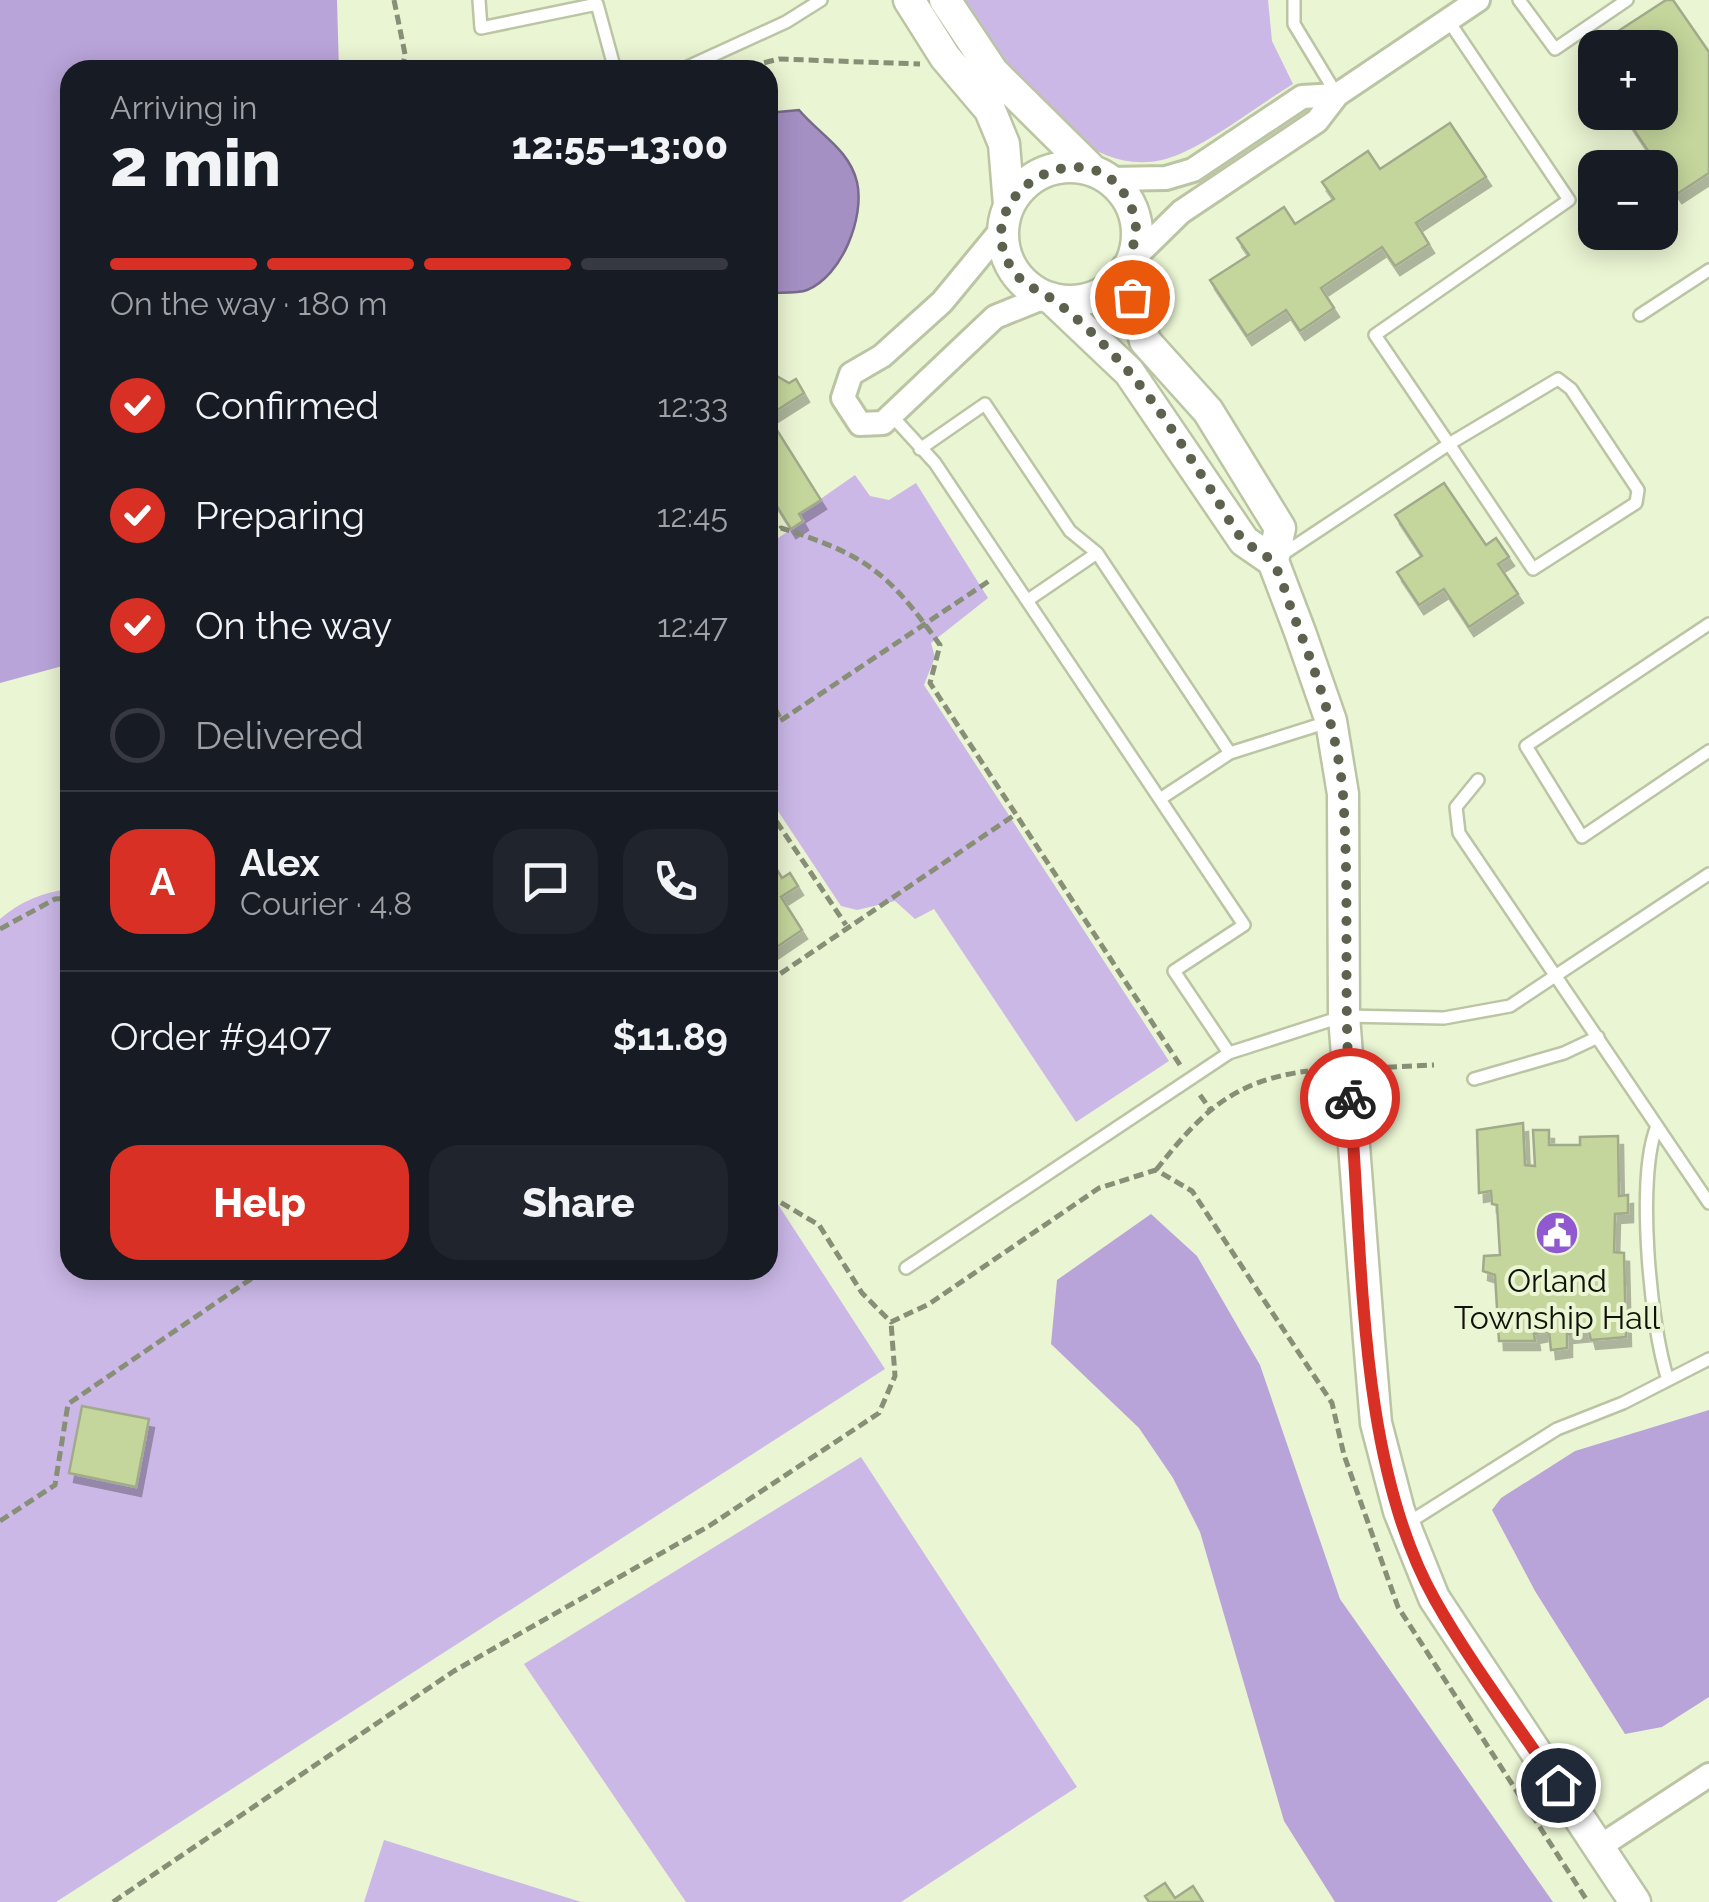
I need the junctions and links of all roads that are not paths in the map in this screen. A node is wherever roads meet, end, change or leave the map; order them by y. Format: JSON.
{"nodes":[{"id":1,"x":480,"y":0,"type":"edge"},
{"id":2,"x":820,"y":0,"type":"edge"},
{"id":3,"x":909,"y":0,"type":"edge"},
{"id":4,"x":945,"y":0,"type":"edge"},
{"id":5,"x":1294,"y":0,"type":"edge"},
{"id":6,"x":1478,"y":0,"type":"edge"},
{"id":7,"x":1518,"y":0,"type":"edge"},
{"id":8,"x":1627,"y":0,"type":"edge"},
{"id":9,"x":602,"y":2,"type":"edge"},
{"id":10,"x":1448,"y":20,"type":"junction"},
{"id":11,"x":613,"y":60,"type":"edge"},
{"id":12,"x":702,"y":60,"type":"edge"},
{"id":13,"x":1337,"y":95,"type":"junction"},
{"id":14,"x":1101,"y":175,"type":"junction"},
{"id":15,"x":1006,"y":216,"type":"junction"},
{"id":16,"x":1129,"y":264,"type":"junction"},
{"id":17,"x":1709,"y":270,"type":"edge"},
{"id":18,"x":1049,"y":297,"type":"junction"},
{"id":19,"x":1640,"y":315,"type":"dead end"},
{"id":20,"x":892,"y":416,"type":"junction"},
{"id":21,"x":1449,"y":444,"type":"junction"},
{"id":22,"x":920,"y":448,"type":"junction"},
{"id":23,"x":1098,"y":554,"type":"junction"},
{"id":24,"x":1272,"y":562,"type":"junction"},
{"id":25,"x":1028,"y":600,"type":"junction"},
{"id":26,"x":1709,"y":624,"type":"edge"},
{"id":27,"x":1332,"y":721,"type":"junction"},
{"id":28,"x":1709,"y":750,"type":"edge"},
{"id":29,"x":1230,"y":753,"type":"junction"},
{"id":30,"x":1478,"y":780,"type":"dead end"},
{"id":31,"x":1160,"y":799,"type":"junction"},
{"id":32,"x":1709,"y":874,"type":"edge"},
{"id":33,"x":1557,"y":976,"type":"junction"},
{"id":34,"x":1344,"y":1016,"type":"junction"},
{"id":35,"x":1598,"y":1037,"type":"junction"},
{"id":36,"x":1229,"y":1054,"type":"junction"},
{"id":37,"x":1474,"y":1079,"type":"dead end"},
{"id":38,"x":1657,"y":1126,"type":"junction"},
{"id":39,"x":1709,"y":1203,"type":"edge"},
{"id":40,"x":906,"y":1268,"type":"dead end"},
{"id":41,"x":1709,"y":1359,"type":"edge"},
{"id":42,"x":1668,"y":1380,"type":"junction"},
{"id":43,"x":1405,"y":1525,"type":"junction"},
{"id":44,"x":1709,"y":1775,"type":"edge"},
{"id":45,"x":1599,"y":1847,"type":"junction"},
{"id":46,"x":1635,"y":1902,"type":"edge"}],
"edges":[{"from":1,"to":9,"type":"lane"},
{"from":2,"to":12,"type":"lane"},
{"from":3,"to":15,"type":"street"},
{"from":4,"to":14,"type":"street"},
{"from":5,"to":13,"type":"lane"},
{"from":6,"to":10,"type":"street"},
{"from":7,"to":8,"type":"lane"},
{"from":9,"to":11,"type":"lane"},
{"from":10,"to":13,"type":"street"},
{"from":10,"to":21,"type":"lane"},
{"from":13,"to":14,"type":"street"},
{"from":13,"to":16,"type":"street"},
{"from":14,"to":15,"type":"street"},
{"from":14,"to":16,"type":"street"},
{"from":15,"to":18,"type":"street"},
{"from":15,"to":20,"type":"street"},
{"from":16,"to":18,"type":"street"},
{"from":16,"to":24,"type":"street"},
{"from":17,"to":19,"type":"lane"},
{"from":18,"to":20,"type":"street"},
{"from":18,"to":24,"type":"street"},
{"from":20,"to":22,"type":"lane"},
{"from":21,"to":21,"type":"lane"},
{"from":21,"to":24,"type":"lane"},
{"from":22,"to":23,"type":"lane"},
{"from":22,"to":25,"type":"lane"},
{"from":23,"to":25,"type":"lane"},
{"from":23,"to":29,"type":"lane"},
{"from":24,"to":27,"type":"street"},
{"from":25,"to":31,"type":"lane"},
{"from":26,"to":28,"type":"lane"},
{"from":27,"to":29,"type":"lane"},
{"from":27,"to":34,"type":"street"},
{"from":29,"to":31,"type":"lane"},
{"from":30,"to":33,"type":"lane"},
{"from":31,"to":36,"type":"lane"},
{"from":32,"to":33,"type":"lane"},
{"from":33,"to":34,"type":"lane"},
{"from":33,"to":35,"type":"lane"},
{"from":34,"to":36,"type":"lane"},
{"from":34,"to":43,"type":"street"},
{"from":35,"to":37,"type":"lane"},
{"from":35,"to":38,"type":"lane"},
{"from":36,"to":40,"type":"lane"},
{"from":38,"to":39,"type":"lane"},
{"from":38,"to":42,"type":"lane"},
{"from":41,"to":42,"type":"lane"},
{"from":42,"to":43,"type":"lane"},
{"from":43,"to":45,"type":"street"},
{"from":44,"to":45,"type":"street"},
{"from":45,"to":46,"type":"street"}]}
